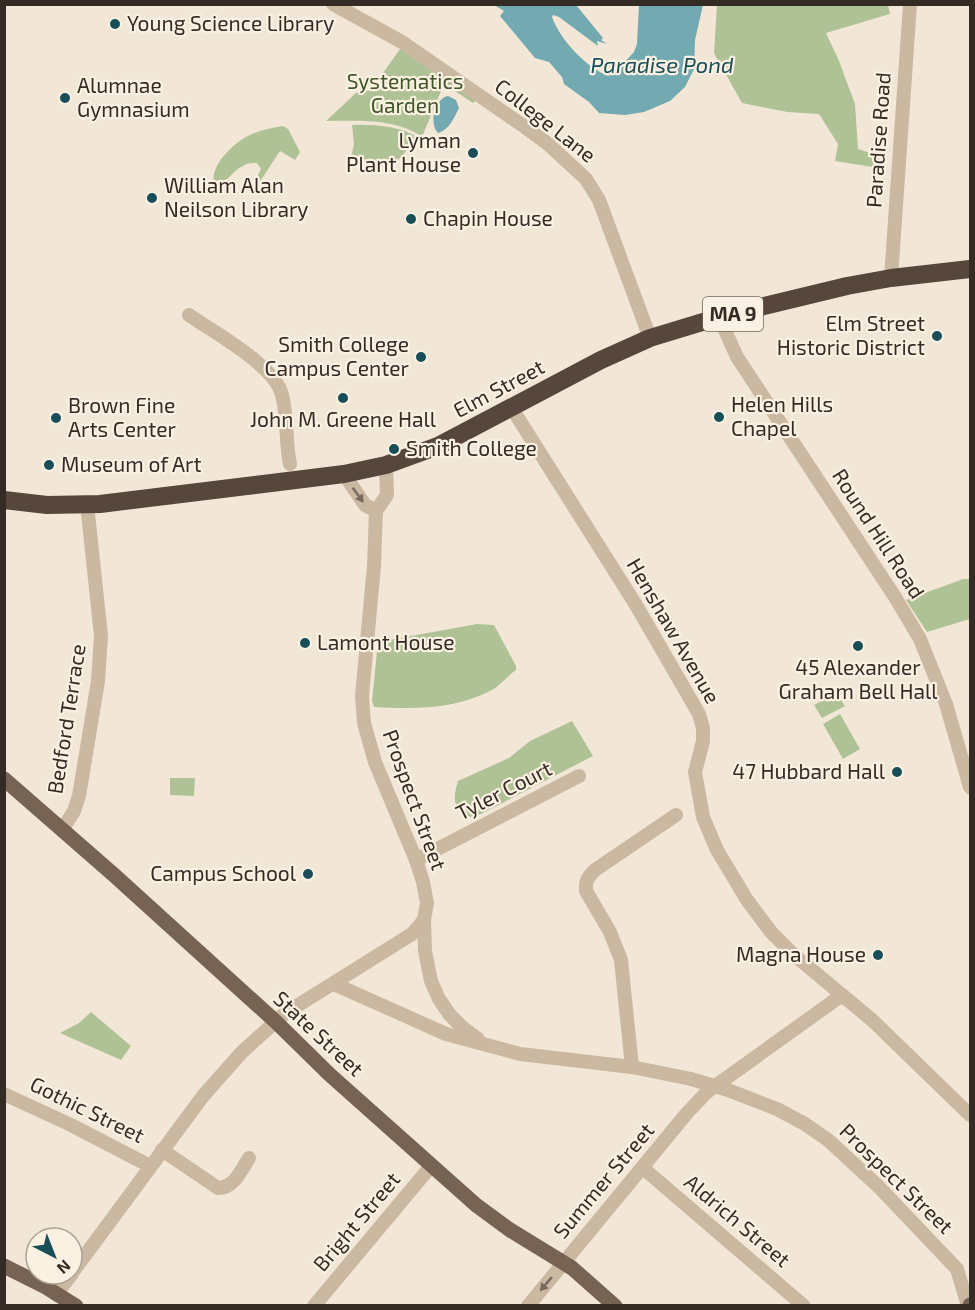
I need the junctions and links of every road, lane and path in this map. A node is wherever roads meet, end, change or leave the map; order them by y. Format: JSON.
{"nodes":[{"id":1,"x":333,"y":4,"type":"edge"},
{"id":2,"x":910,"y":4,"type":"edge"},
{"id":3,"x":970,"y":269,"type":"edge"},
{"id":4,"x":891,"y":278,"type":"junction"},
{"id":5,"x":189,"y":315,"type":"dead end"},
{"id":6,"x":719,"y":317,"type":"junction"},
{"id":7,"x":650,"y":338,"type":"junction"},
{"id":8,"x":512,"y":407,"type":"junction"},
{"id":9,"x":290,"y":464,"type":"dead end"},
{"id":10,"x":386,"y":465,"type":"junction"},
{"id":11,"x":344,"y":474,"type":"junction"},
{"id":12,"x":4,"y":500,"type":"edge"},
{"id":13,"x":87,"y":504,"type":"junction"},
{"id":14,"x":376,"y":511,"type":"junction"},
{"id":15,"x":579,"y":776,"type":"dead end"},
{"id":16,"x":4,"y":779,"type":"edge"},
{"id":17,"x":970,"y":788,"type":"edge"},
{"id":18,"x":676,"y":815,"type":"dead end"},
{"id":19,"x":62,"y":830,"type":"junction"},
{"id":20,"x":416,"y":860,"type":"junction"},
{"id":21,"x":424,"y":920,"type":"junction"},
{"id":22,"x":334,"y":984,"type":"junction"},
{"id":23,"x":842,"y":995,"type":"junction"},
{"id":24,"x":275,"y":1022,"type":"junction"},
{"id":25,"x":488,"y":1044,"type":"junction"},
{"id":26,"x":632,"y":1067,"type":"junction"},
{"id":27,"x":715,"y":1086,"type":"junction"},
{"id":28,"x":4,"y":1094,"type":"edge"},
{"id":29,"x":970,"y":1115,"type":"edge"},
{"id":30,"x":162,"y":1150,"type":"junction"},
{"id":31,"x":249,"y":1158,"type":"dead end"},
{"id":32,"x":150,"y":1166,"type":"junction"},
{"id":33,"x":431,"y":1166,"type":"junction"},
{"id":34,"x":643,"y":1168,"type":"junction"},
{"id":35,"x":84,"y":1257,"type":"edge"},
{"id":36,"x":564,"y":1262,"type":"junction"},
{"id":37,"x":4,"y":1266,"type":"edge"},
{"id":38,"x":63,"y":1286,"type":"edge"},
{"id":39,"x":57,"y":1293,"type":"junction"},
{"id":40,"x":317,"y":1304,"type":"edge"},
{"id":41,"x":76,"y":1305,"type":"edge"},
{"id":42,"x":528,"y":1305,"type":"edge"},
{"id":43,"x":615,"y":1305,"type":"edge"},
{"id":44,"x":804,"y":1305,"type":"edge"},
{"id":45,"x":969,"y":1305,"type":"edge"}],
"edges":[{"from":1,"to":7,"type":"street","name":"College Lane"},
{"from":2,"to":4,"type":"street","name":"Paradise Road"},
{"from":3,"to":4,"type":"highway","name":"Elm Street","number":"MA 9"},
{"from":4,"to":6,"type":"highway","name":"Elm Street","number":"MA 9"},
{"from":5,"to":9,"type":"street"},
{"from":6,"to":7,"type":"highway","name":"Elm Street","number":"MA 9"},
{"from":6,"to":17,"type":"street","name":"Round Hill Road"},
{"from":7,"to":8,"type":"highway","name":"Elm Street","number":"MA 9"},
{"from":8,"to":10,"type":"highway","name":"Elm Street","number":"MA 9"},
{"from":8,"to":23,"type":"street","name":"Henshaw Avenue"},
{"from":10,"to":11,"type":"highway","name":"Elm Street","number":"MA 9"},
{"from":10,"to":14,"type":"street","name":"Prospect Street"},
{"from":11,"to":13,"type":"highway","name":"Elm Street","number":"MA 9"},
{"from":11,"to":14,"type":"street","one_way":true},
{"from":12,"to":13,"type":"highway","name":"Elm Street","number":"MA 9"},
{"from":13,"to":19,"type":"street","name":"Bedford Terrace"},
{"from":14,"to":20,"type":"street","name":"Prospect Street"},
{"from":15,"to":20,"type":"street","name":"Tyler Court"},
{"from":16,"to":19,"type":"main road","name":"State Street"},
{"from":18,"to":26,"type":"street"},
{"from":19,"to":24,"type":"main road","name":"State Street"},
{"from":20,"to":21,"type":"street","name":"Prospect Street"},
{"from":21,"to":22,"type":"street"},
{"from":21,"to":25,"type":"street","name":"Prospect Street"},
{"from":22,"to":24,"type":"street"},
{"from":22,"to":25,"type":"street","name":"Prospect Street"},
{"from":23,"to":27,"type":"street","name":"Summer Street"},
{"from":23,"to":29,"type":"street","name":"Henshaw Avenue"},
{"from":24,"to":30,"type":"street"},
{"from":24,"to":33,"type":"main road","name":"State Street"},
{"from":25,"to":26,"type":"street","name":"Prospect Street"},
{"from":26,"to":27,"type":"street","name":"Prospect Street"},
{"from":27,"to":34,"type":"street","name":"Summer Street"},
{"from":27,"to":45,"type":"street","name":"Prospect Street"},
{"from":28,"to":32,"type":"street","name":"Gothic Street"},
{"from":30,"to":31,"type":"street"},
{"from":30,"to":32,"type":"street"},
{"from":32,"to":35,"type":"street"},
{"from":33,"to":36,"type":"main road","name":"State Street"},
{"from":33,"to":40,"type":"street","name":"Bright Street"},
{"from":34,"to":36,"type":"street","name":"Summer Street"},
{"from":34,"to":44,"type":"street","name":"Aldrich Street"},
{"from":36,"to":42,"type":"street","name":"Summer Street","one_way":true},
{"from":36,"to":43,"type":"main road","name":"State Street"},
{"from":37,"to":39,"type":"main road"},
{"from":38,"to":39,"type":"street"},
{"from":39,"to":41,"type":"main road"}]}
